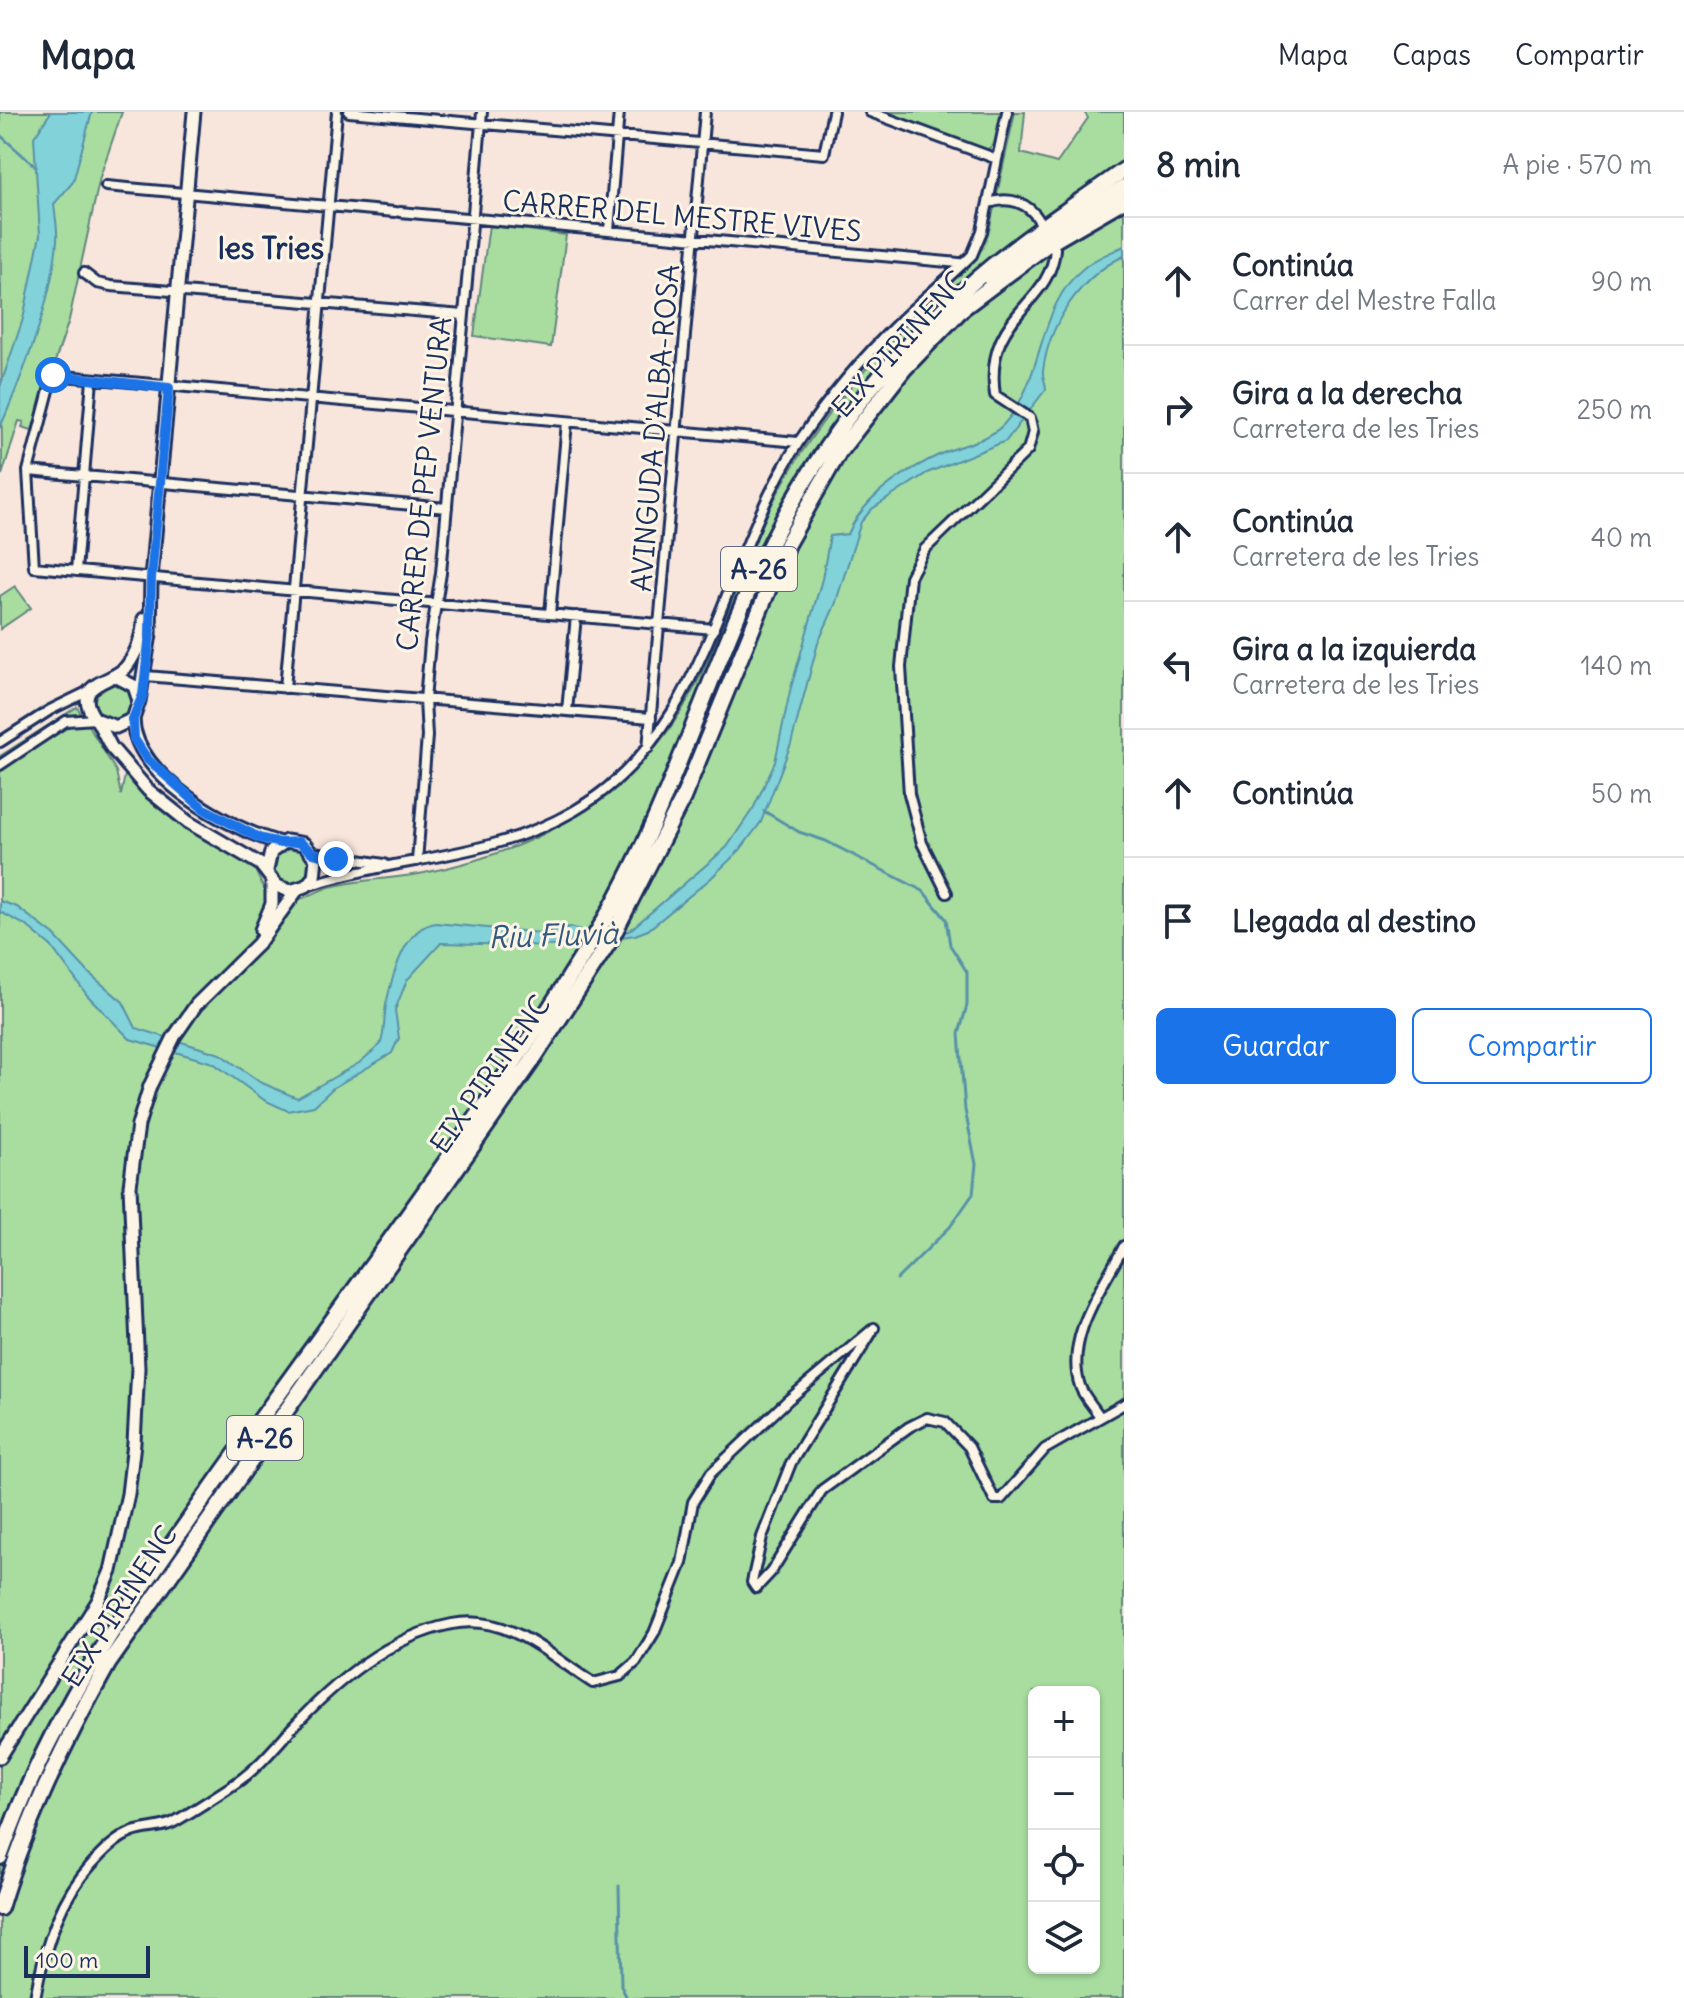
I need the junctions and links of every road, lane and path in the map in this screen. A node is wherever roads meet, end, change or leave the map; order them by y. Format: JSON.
{"nodes":[{"id":1,"x":194,"y":112,"type":"edge"},
{"id":2,"x":337,"y":112,"type":"edge"},
{"id":3,"x":349,"y":112,"type":"edge"},
{"id":4,"x":482,"y":112,"type":"edge"},
{"id":5,"x":619,"y":112,"type":"edge"},
{"id":6,"x":705,"y":112,"type":"edge"},
{"id":7,"x":833,"y":112,"type":"edge"},
{"id":8,"x":870,"y":112,"type":"edge"},
{"id":9,"x":1007,"y":112,"type":"edge"},
{"id":10,"x":481,"y":124,"type":"junction"},
{"id":11,"x":618,"y":136,"type":"junction"},
{"id":12,"x":702,"y":143,"type":"junction"},
{"id":13,"x":997,"y":159,"type":"junction"},
{"id":14,"x":1124,"y":170,"type":"edge"},
{"id":15,"x":106,"y":186,"type":"dead end"},
{"id":16,"x":1124,"y":186,"type":"edge"},
{"id":17,"x":186,"y":192,"type":"junction"},
{"id":18,"x":1124,"y":200,"type":"edge"},
{"id":19,"x":989,"y":203,"type":"junction"},
{"id":20,"x":328,"y":205,"type":"junction"},
{"id":21,"x":472,"y":219,"type":"junction"},
{"id":22,"x":1040,"y":222,"type":"dead end"},
{"id":23,"x":609,"y":231,"type":"junction"},
{"id":24,"x":694,"y":239,"type":"junction"},
{"id":25,"x":1055,"y":249,"type":"dead end"},
{"id":26,"x":959,"y":263,"type":"junction"},
{"id":27,"x":84,"y":273,"type":"dead end"},
{"id":28,"x":177,"y":290,"type":"junction"},
{"id":29,"x":320,"y":302,"type":"junction"},
{"id":30,"x":961,"y":303,"type":"junction"},
{"id":31,"x":463,"y":315,"type":"junction"},
{"id":32,"x":92,"y":380,"type":"junction"},
{"id":33,"x":169,"y":388,"type":"junction"},
{"id":34,"x":311,"y":400,"type":"junction"},
{"id":35,"x":455,"y":413,"type":"junction"},
{"id":36,"x":567,"y":422,"type":"junction"},
{"id":37,"x":678,"y":432,"type":"junction"},
{"id":38,"x":798,"y":442,"type":"junction"},
{"id":39,"x":28,"y":471,"type":"junction"},
{"id":40,"x":83,"y":476,"type":"junction"},
{"id":41,"x":160,"y":482,"type":"junction"},
{"id":42,"x":303,"y":495,"type":"junction"},
{"id":43,"x":447,"y":508,"type":"junction"},
{"id":44,"x":76,"y":571,"type":"junction"},
{"id":45,"x":151,"y":582,"type":"junction"},
{"id":46,"x":294,"y":590,"type":"junction"},
{"id":47,"x":436,"y":603,"type":"junction"},
{"id":48,"x":550,"y":614,"type":"junction"},
{"id":49,"x":576,"y":616,"type":"junction"},
{"id":50,"x":660,"y":624,"type":"junction"},
{"id":51,"x":714,"y":629,"type":"junction"},
{"id":52,"x":115,"y":676,"type":"junction"},
{"id":53,"x":146,"y":676,"type":"junction"},
{"id":54,"x":285,"y":688,"type":"junction"},
{"id":55,"x":91,"y":690,"type":"junction"},
{"id":56,"x":425,"y":700,"type":"junction"},
{"id":57,"x":139,"y":701,"type":"junction"},
{"id":58,"x":567,"y":711,"type":"junction"},
{"id":59,"x":651,"y":718,"type":"junction"},
{"id":60,"x":133,"y":719,"type":"junction"},
{"id":61,"x":96,"y":720,"type":"junction"},
{"id":62,"x":0,"y":742,"type":"edge"},
{"id":63,"x":648,"y":748,"type":"junction"},
{"id":64,"x":0,"y":765,"type":"edge"},
{"id":65,"x":280,"y":843,"type":"junction"},
{"id":66,"x":313,"y":853,"type":"junction"},
{"id":67,"x":417,"y":861,"type":"junction"},
{"id":68,"x":389,"y":865,"type":"junction"},
{"id":69,"x":269,"y":876,"type":"junction"},
{"id":70,"x":301,"y":888,"type":"junction"},
{"id":71,"x":947,"y":893,"type":"dead end"},
{"id":72,"x":235,"y":965,"type":"junction"},
{"id":73,"x":1124,"y":1246,"type":"edge"},
{"id":74,"x":1124,"y":1404,"type":"edge"},
{"id":75,"x":1100,"y":1417,"type":"junction"},
{"id":76,"x":0,"y":1757,"type":"edge"},
{"id":77,"x":0,"y":1857,"type":"edge"},
{"id":78,"x":0,"y":1908,"type":"edge"},
{"id":79,"x":35,"y":1998,"type":"edge"}],
"edges":[{"from":1,"to":17,"type":"street"},
{"from":2,"to":20,"type":"street"},
{"from":3,"to":10,"type":"street"},
{"from":4,"to":10,"type":"street","name":"CARRER DE PEP VENTURA"},
{"from":5,"to":11,"type":"street"},
{"from":6,"to":12,"type":"street","name":"AVINGUDA D'ALBA-ROSA"},
{"from":7,"to":12,"type":"street"},
{"from":8,"to":13,"type":"street"},
{"from":9,"to":13,"type":"street"},
{"from":10,"to":11,"type":"street"},
{"from":10,"to":21,"type":"street","name":"CARRER DE PEP VENTURA"},
{"from":11,"to":12,"type":"street"},
{"from":11,"to":23,"type":"street"},
{"from":12,"to":24,"type":"street","name":"AVINGUDA D'ALBA-ROSA"},
{"from":13,"to":19,"type":"street"},
{"from":14,"to":30,"type":"highway"},
{"from":15,"to":17,"type":"street","name":"CARRER DEL MESTRE VIVES"},
{"from":16,"to":30,"type":"main road","name":"EIX PIRINENC","number":"A-26"},
{"from":17,"to":20,"type":"street","name":"CARRER DEL MESTRE VIVES"},
{"from":17,"to":28,"type":"street"},
{"from":18,"to":30,"type":"highway"},
{"from":19,"to":22,"type":"street"},
{"from":19,"to":26,"type":"street"},
{"from":20,"to":21,"type":"street","name":"CARRER DEL MESTRE VIVES"},
{"from":20,"to":29,"type":"street"},
{"from":21,"to":23,"type":"street","name":"CARRER DEL MESTRE VIVES"},
{"from":21,"to":31,"type":"street","name":"CARRER DE PEP VENTURA"},
{"from":23,"to":24,"type":"street","name":"CARRER DEL MESTRE VIVES"},
{"from":24,"to":26,"type":"street","name":"CARRER DEL MESTRE VIVES"},
{"from":24,"to":37,"type":"street","name":"AVINGUDA D'ALBA-ROSA"},
{"from":25,"to":71,"type":"street"},
{"from":26,"to":38,"type":"street"},
{"from":27,"to":28,"type":"street"},
{"from":28,"to":29,"type":"street"},
{"from":28,"to":33,"type":"street"},
{"from":29,"to":31,"type":"street"},
{"from":29,"to":34,"type":"street"},
{"from":30,"to":77,"type":"highway","name":"EIX PIRINENC","number":"A-26"},
{"from":30,"to":78,"type":"highway","name":"EIX PIRINENC","number":"A-26"},
{"from":31,"to":35,"type":"street","name":"CARRER DE PEP VENTURA"},
{"from":32,"to":33,"type":"street"},
{"from":32,"to":39,"type":"street"},
{"from":32,"to":40,"type":"street"},
{"from":33,"to":34,"type":"street"},
{"from":33,"to":41,"type":"street"},
{"from":34,"to":35,"type":"street"},
{"from":34,"to":42,"type":"street"},
{"from":35,"to":36,"type":"street"},
{"from":35,"to":43,"type":"street","name":"CARRER DE PEP VENTURA"},
{"from":36,"to":37,"type":"street"},
{"from":36,"to":48,"type":"street"},
{"from":37,"to":38,"type":"street"},
{"from":37,"to":50,"type":"street","name":"AVINGUDA D'ALBA-ROSA"},
{"from":38,"to":51,"type":"street"},
{"from":39,"to":40,"type":"street"},
{"from":39,"to":44,"type":"street"},
{"from":40,"to":41,"type":"street"},
{"from":40,"to":44,"type":"street"},
{"from":41,"to":42,"type":"street"},
{"from":41,"to":45,"type":"street"},
{"from":42,"to":43,"type":"street"},
{"from":42,"to":46,"type":"street"},
{"from":43,"to":47,"type":"street","name":"CARRER DE PEP VENTURA"},
{"from":44,"to":45,"type":"street"},
{"from":45,"to":46,"type":"street"},
{"from":45,"to":52,"type":"street"},
{"from":45,"to":53,"type":"street"},
{"from":46,"to":47,"type":"street"},
{"from":46,"to":54,"type":"street"},
{"from":47,"to":48,"type":"street"},
{"from":47,"to":56,"type":"street","name":"CARRER DE PEP VENTURA"},
{"from":48,"to":49,"type":"street"},
{"from":49,"to":50,"type":"street"},
{"from":49,"to":58,"type":"street"},
{"from":50,"to":51,"type":"street"},
{"from":50,"to":59,"type":"street","name":"AVINGUDA D'ALBA-ROSA"},
{"from":51,"to":63,"type":"street"},
{"from":52,"to":55,"type":"street"},
{"from":52,"to":57,"type":"street"},
{"from":53,"to":54,"type":"street"},
{"from":53,"to":57,"type":"street"},
{"from":54,"to":56,"type":"street"},
{"from":55,"to":61,"type":"street"},
{"from":55,"to":62,"type":"street"},
{"from":56,"to":58,"type":"street"},
{"from":56,"to":67,"type":"street","name":"CARRER DE PEP VENTURA"},
{"from":57,"to":60,"type":"street"},
{"from":58,"to":59,"type":"street"},
{"from":59,"to":63,"type":"street","name":"AVINGUDA D'ALBA-ROSA"},
{"from":60,"to":61,"type":"street"},
{"from":60,"to":65,"type":"street"},
{"from":61,"to":64,"type":"street"},
{"from":61,"to":69,"type":"street"},
{"from":63,"to":67,"type":"street"},
{"from":65,"to":66,"type":"street"},
{"from":65,"to":69,"type":"street"},
{"from":66,"to":68,"type":"street"},
{"from":66,"to":70,"type":"street"},
{"from":67,"to":68,"type":"street"},
{"from":68,"to":70,"type":"street"},
{"from":69,"to":70,"type":"street"},
{"from":69,"to":72,"type":"street"},
{"from":70,"to":72,"type":"street"},
{"from":72,"to":76,"type":"street"},
{"from":73,"to":75,"type":"street"},
{"from":74,"to":75,"type":"street"},
{"from":75,"to":79,"type":"street"}]}
